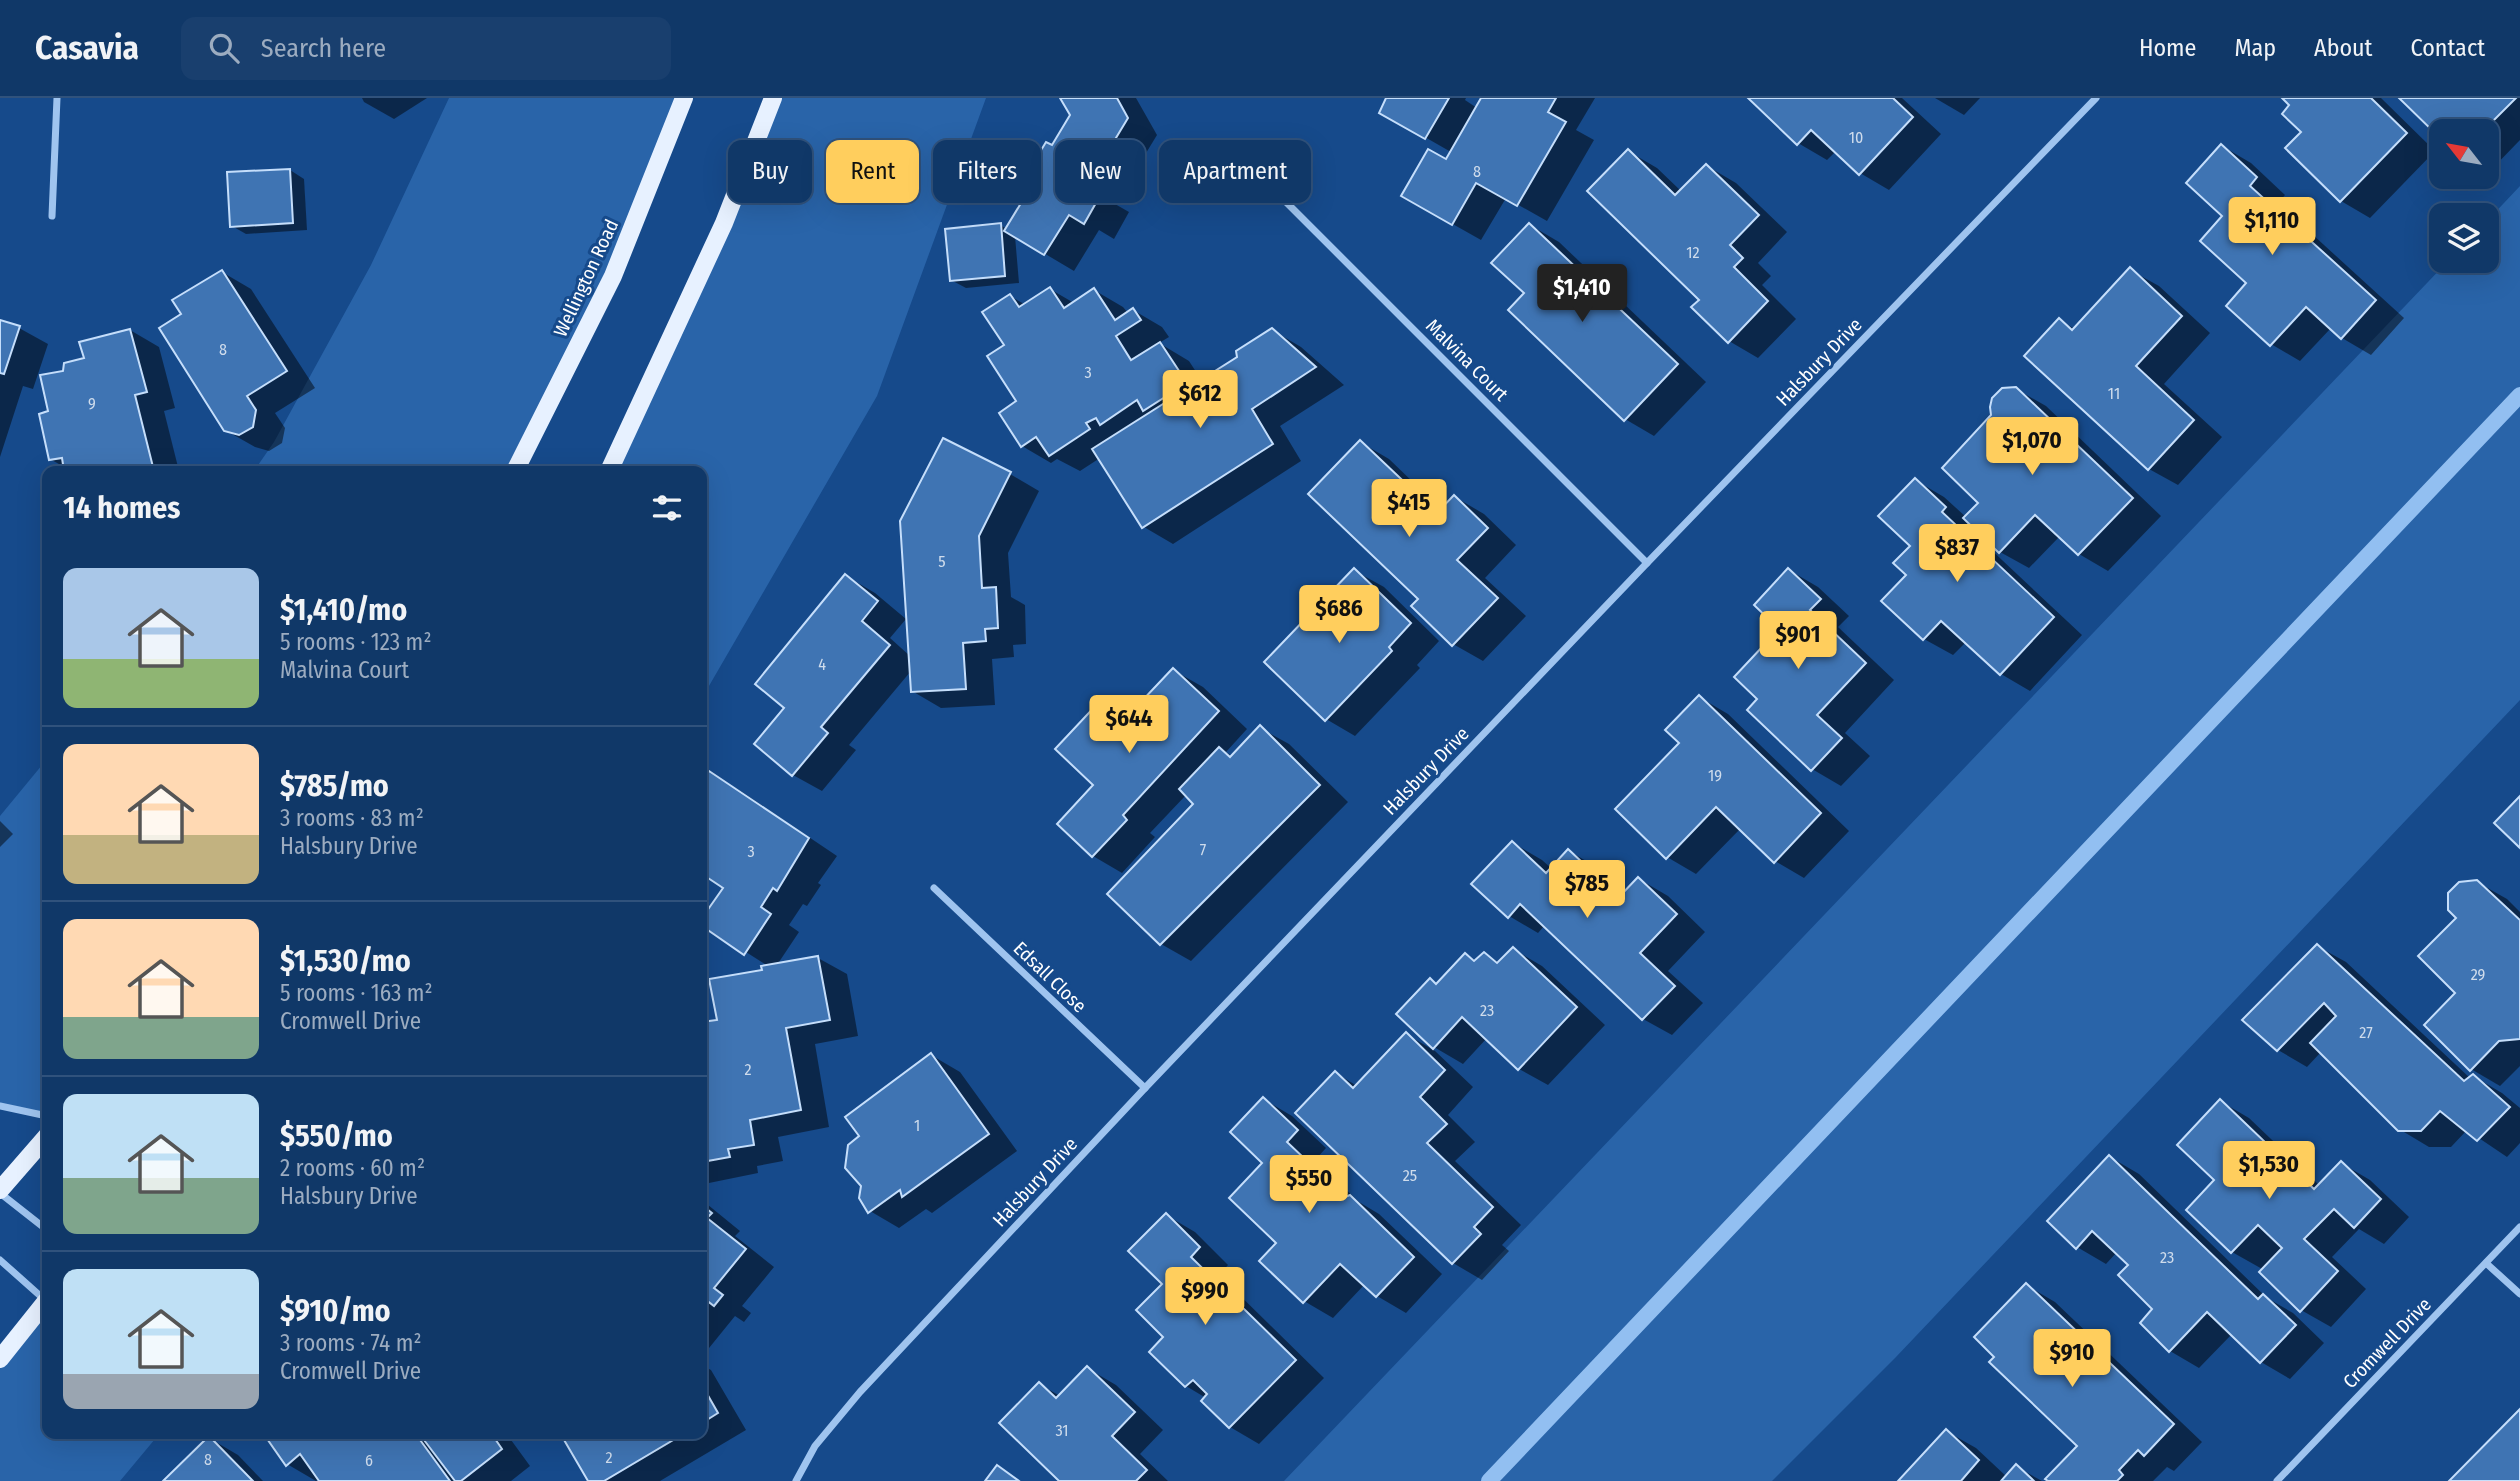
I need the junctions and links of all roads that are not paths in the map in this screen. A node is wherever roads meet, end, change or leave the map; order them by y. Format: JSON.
{"nodes":[{"id":1,"x":57,"y":98,"type":"edge"},
{"id":2,"x":684,"y":98,"type":"edge"},
{"id":3,"x":773,"y":98,"type":"edge"},
{"id":4,"x":2096,"y":98,"type":"edge"},
{"id":5,"x":1287,"y":203,"type":"edge"},
{"id":6,"x":52,"y":216,"type":"dead end"},
{"id":7,"x":518,"y":466,"type":"edge"},
{"id":8,"x":611,"y":466,"type":"edge"},
{"id":9,"x":1647,"y":563,"type":"junction"},
{"id":10,"x":934,"y":888,"type":"dead end"},
{"id":11,"x":1145,"y":1088,"type":"junction"},
{"id":12,"x":0,"y":1106,"type":"edge"},
{"id":13,"x":42,"y":1115,"type":"edge"},
{"id":14,"x":42,"y":1142,"type":"edge"},
{"id":15,"x":0,"y":1191,"type":"edge"},
{"id":16,"x":42,"y":1226,"type":"edge"},
{"id":17,"x":2520,"y":1227,"type":"edge"},
{"id":18,"x":0,"y":1260,"type":"edge"},
{"id":19,"x":2486,"y":1263,"type":"junction"},
{"id":20,"x":2520,"y":1294,"type":"edge"},
{"id":21,"x":42,"y":1297,"type":"edge"},
{"id":22,"x":42,"y":1307,"type":"edge"},
{"id":23,"x":0,"y":1359,"type":"edge"},
{"id":24,"x":796,"y":1481,"type":"edge"},
{"id":25,"x":2277,"y":1481,"type":"edge"}],
"edges":[{"from":1,"to":6,"type":"street"},
{"from":2,"to":7,"type":"main road","name":"Wellington Road"},
{"from":3,"to":8,"type":"main road"},
{"from":4,"to":9,"type":"street","name":"Halsbury Drive"},
{"from":5,"to":9,"type":"street","name":"Malvina Court"},
{"from":9,"to":11,"type":"street","name":"Halsbury Drive"},
{"from":10,"to":11,"type":"street","name":"Edsall Close"},
{"from":11,"to":24,"type":"street","name":"Halsbury Drive"},
{"from":12,"to":13,"type":"street"},
{"from":14,"to":15,"type":"main road"},
{"from":15,"to":16,"type":"street"},
{"from":17,"to":19,"type":"street","name":"Cromwell Drive"},
{"from":18,"to":21,"type":"street"},
{"from":19,"to":20,"type":"street"},
{"from":19,"to":25,"type":"street","name":"Cromwell Drive"},
{"from":22,"to":23,"type":"main road"}]}
